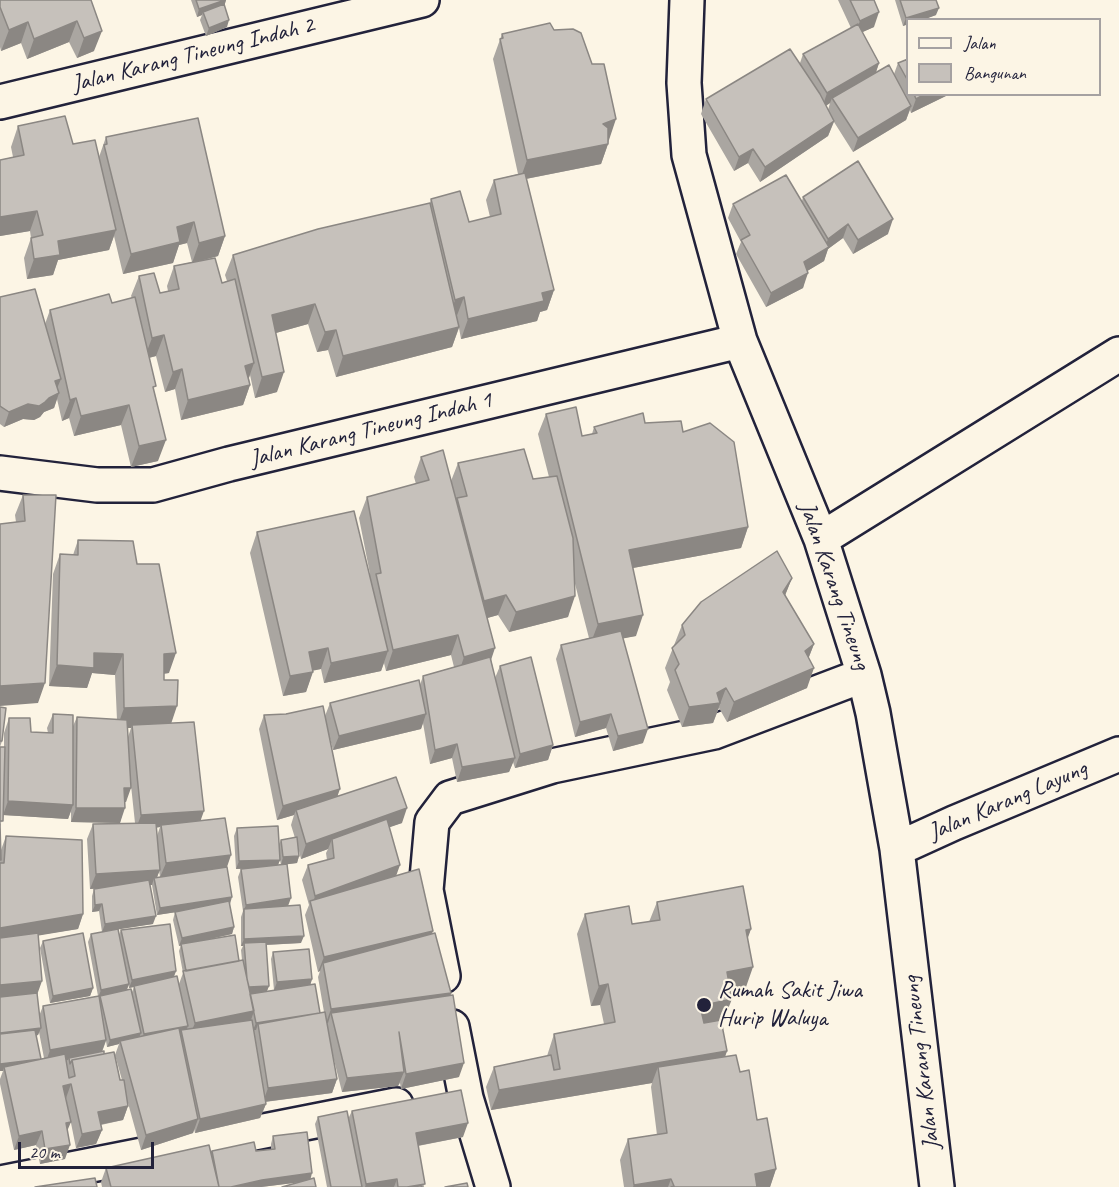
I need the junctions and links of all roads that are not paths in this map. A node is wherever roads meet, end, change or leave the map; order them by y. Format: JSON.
{"nodes":[{"id":1,"x":422,"y":0,"type":"edge"},
{"id":2,"x":687,"y":0,"type":"edge"},
{"id":3,"x":0,"y":102,"type":"edge"},
{"id":4,"x":740,"y":341,"type":"junction"},
{"id":5,"x":1119,"y":354,"type":"edge"},
{"id":6,"x":0,"y":473,"type":"edge"},
{"id":7,"x":821,"y":538,"type":"junction"},
{"id":8,"x":864,"y":675,"type":"junction"},
{"id":9,"x":1119,"y":754,"type":"edge"},
{"id":10,"x":897,"y":849,"type":"junction"},
{"id":11,"x":466,"y":1098,"type":"junction"},
{"id":12,"x":0,"y":1183,"type":"edge"},
{"id":13,"x":493,"y":1187,"type":"edge"},
{"id":14,"x":936,"y":1187,"type":"edge"}],
"edges":[{"from":1,"to":3,"type":"street","name":"Jalan Karang Tineung Indah 2"},
{"from":2,"to":4,"type":"street","name":"Jalan Karang Tineung"},
{"from":4,"to":6,"type":"street","name":"Jalan Karang Tineung Indah 1"},
{"from":4,"to":7,"type":"street","name":"Jalan Karang Tineung"},
{"from":5,"to":7,"type":"street"},
{"from":7,"to":8,"type":"street","name":"Jalan Karang Tineung"},
{"from":8,"to":10,"type":"street","name":"Jalan Karang Tineung"},
{"from":8,"to":11,"type":"street"},
{"from":9,"to":10,"type":"street","name":"Jalan Karang Layung"},
{"from":10,"to":14,"type":"street","name":"Jalan Karang Tineung"},
{"from":11,"to":12,"type":"street"},
{"from":11,"to":13,"type":"street"}]}
